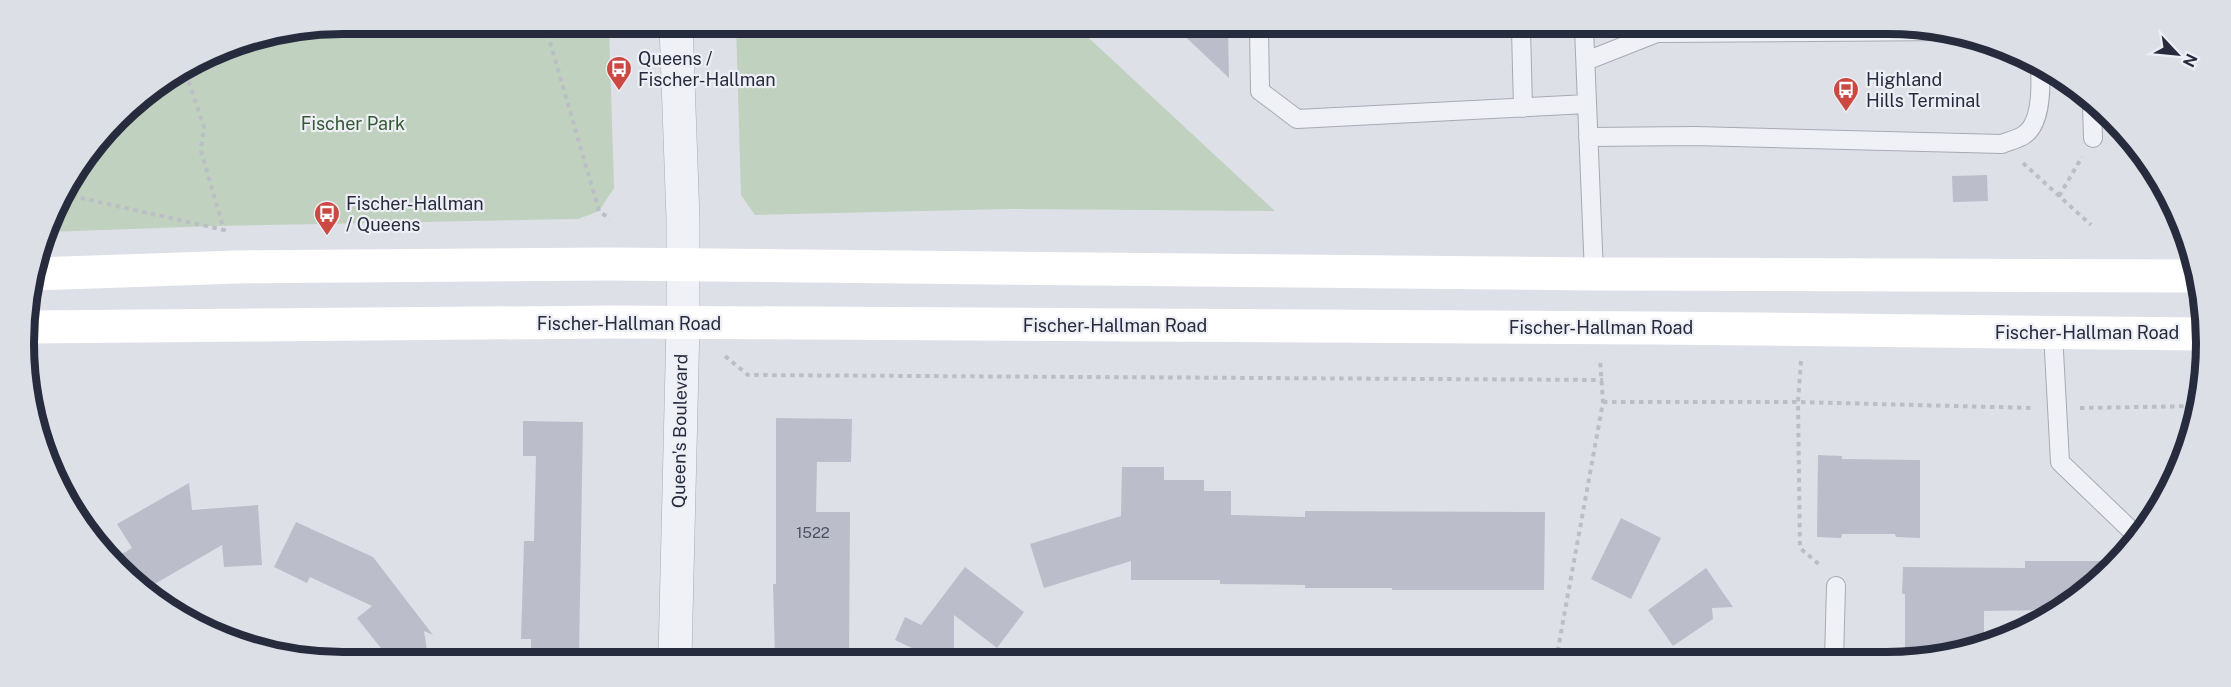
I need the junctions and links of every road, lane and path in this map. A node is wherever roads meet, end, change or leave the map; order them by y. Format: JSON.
{"nodes":[{"id":1,"x":548,"y":34,"type":"edge"},
{"id":2,"x":676,"y":34,"type":"edge"},
{"id":3,"x":1259,"y":34,"type":"edge"},
{"id":4,"x":1521,"y":34,"type":"edge"},
{"id":5,"x":1584,"y":34,"type":"edge"},
{"id":6,"x":1654,"y":34,"type":"edge"},
{"id":7,"x":1586,"y":61,"type":"junction"},
{"id":8,"x":2040,"y":75,"type":"edge"},
{"id":9,"x":187,"y":77,"type":"edge"},
{"id":10,"x":1587,"y":104,"type":"junction"},
{"id":11,"x":1523,"y":108,"type":"junction"},
{"id":12,"x":2092,"y":112,"type":"edge"},
{"id":13,"x":1588,"y":137,"type":"junction"},
{"id":14,"x":2092,"y":138,"type":"joint"},
{"id":15,"x":2002,"y":144,"type":"junction"},
{"id":16,"x":72,"y":196,"type":"edge"},
{"id":17,"x":2059,"y":196,"type":"junction"},
{"id":18,"x":610,"y":219,"type":"dead end"},
{"id":19,"x":2091,"y":225,"type":"dead end"},
{"id":20,"x":683,"y":264,"type":"junction"},
{"id":21,"x":42,"y":274,"type":"edge"},
{"id":22,"x":1593,"y":274,"type":"junction"},
{"id":23,"x":2189,"y":276,"type":"edge"},
{"id":24,"x":683,"y":324,"type":"junction"},
{"id":25,"x":35,"y":327,"type":"edge"},
{"id":26,"x":1803,"y":331,"type":"junction"},
{"id":27,"x":2053,"y":333,"type":"junction"},
{"id":28,"x":2196,"y":334,"type":"edge"},
{"id":29,"x":1603,"y":402,"type":"junction"},
{"id":30,"x":1798,"y":402,"type":"junction"},
{"id":31,"x":2190,"y":406,"type":"edge"},
{"id":32,"x":2058,"y":409,"type":"junction"},
{"id":33,"x":2133,"y":532,"type":"edge"},
{"id":34,"x":1836,"y":586,"type":"joint"},
{"id":35,"x":675,"y":652,"type":"edge"},
{"id":36,"x":1557,"y":652,"type":"edge"},
{"id":37,"x":1834,"y":652,"type":"edge"}],
"edges":[{"from":1,"to":18,"type":"path"},
{"from":2,"to":20,"type":"street","name":"Queen's Boulevard"},
{"from":3,"to":11,"type":"lane"},
{"from":4,"to":11,"type":"lane"},
{"from":5,"to":7,"type":"lane"},
{"from":6,"to":7,"type":"lane"},
{"from":7,"to":10,"type":"lane"},
{"from":8,"to":15,"type":"lane"},
{"from":9,"to":16,"type":"path"},
{"from":10,"to":11,"type":"lane"},
{"from":10,"to":13,"type":"lane"},
{"from":12,"to":14,"type":"lane"},
{"from":13,"to":15,"type":"lane"},
{"from":13,"to":22,"type":"lane"},
{"from":14,"to":17,"type":"path"},
{"from":15,"to":17,"type":"path"},
{"from":17,"to":19,"type":"path"},
{"from":20,"to":21,"type":"main road"},
{"from":20,"to":22,"type":"main road"},
{"from":20,"to":24,"type":"street","name":"Queen's Boulevard"},
{"from":22,"to":23,"type":"main road"},
{"from":24,"to":25,"type":"main road","name":"Fischer-Hallman Road"},
{"from":24,"to":26,"type":"main road","name":"Fischer-Hallman Road"},
{"from":24,"to":29,"type":"path"},
{"from":24,"to":35,"type":"street","name":"Queen's Boulevard"},
{"from":26,"to":27,"type":"main road","name":"Fischer-Hallman Road"},
{"from":26,"to":30,"type":"path"},
{"from":27,"to":28,"type":"main road","name":"Fischer-Hallman Road"},
{"from":27,"to":32,"type":"lane"},
{"from":29,"to":30,"type":"path"},
{"from":29,"to":36,"type":"path"},
{"from":30,"to":32,"type":"path"},
{"from":30,"to":34,"type":"path"},
{"from":31,"to":32,"type":"path"},
{"from":32,"to":33,"type":"lane"},
{"from":34,"to":37,"type":"lane"}]}
